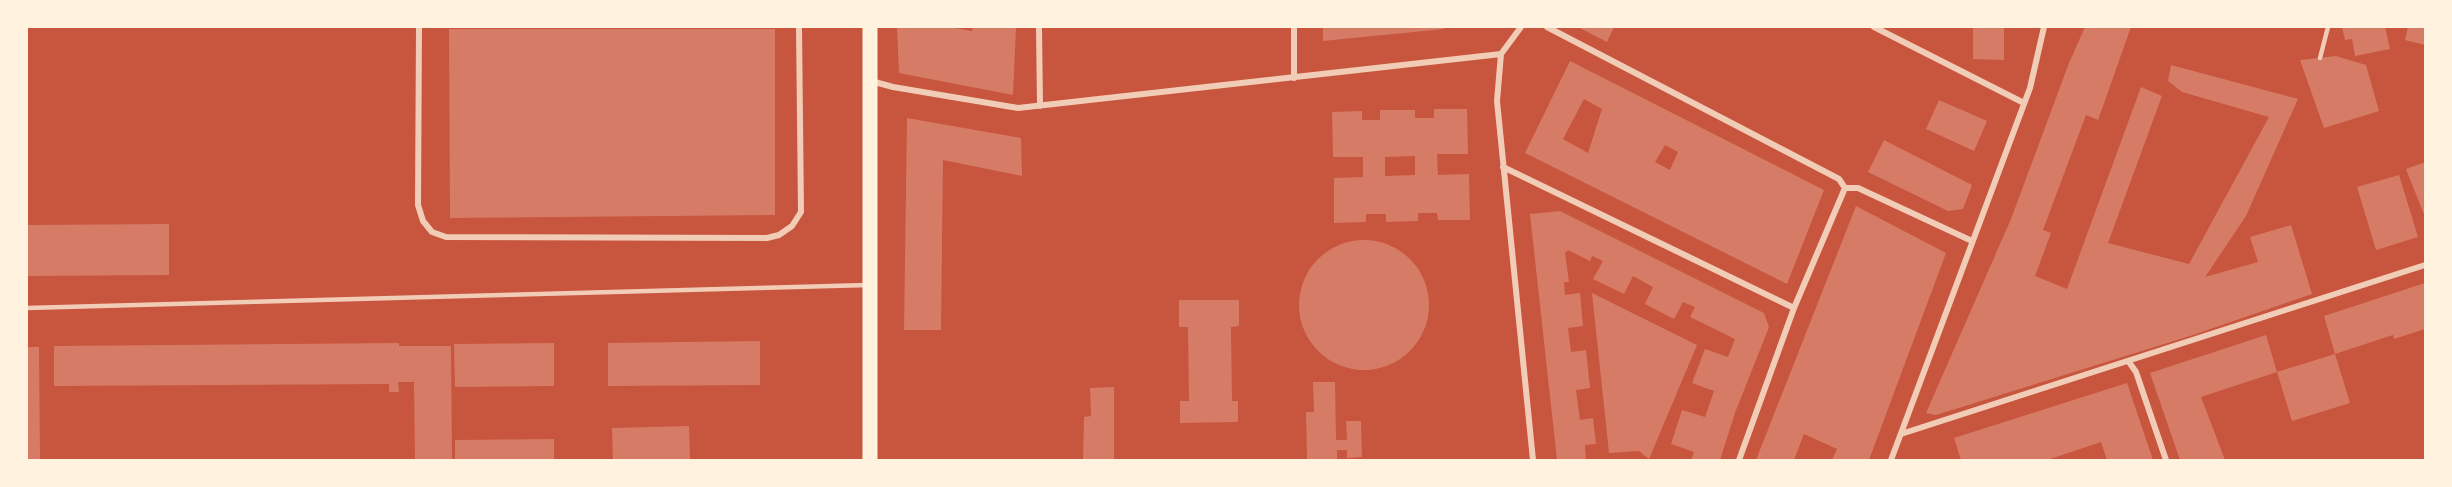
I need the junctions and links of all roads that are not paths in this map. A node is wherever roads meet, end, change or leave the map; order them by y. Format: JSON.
{"nodes":[{"id":1,"x":419,"y":27,"type":"edge"},
{"id":2,"x":799,"y":27,"type":"edge"},
{"id":3,"x":870,"y":27,"type":"edge"},
{"id":4,"x":1039,"y":27,"type":"edge"},
{"id":5,"x":1294,"y":27,"type":"edge"},
{"id":6,"x":1521,"y":27,"type":"edge"},
{"id":7,"x":1547,"y":27,"type":"edge"},
{"id":8,"x":1874,"y":27,"type":"edge"},
{"id":9,"x":2044,"y":27,"type":"edge"},
{"id":10,"x":2328,"y":27,"type":"edge"},
{"id":11,"x":1501,"y":54,"type":"junction"},
{"id":12,"x":2320,"y":58,"type":"dead end"},
{"id":13,"x":1294,"y":78,"type":"junction"},
{"id":14,"x":870,"y":80,"type":"junction"},
{"id":15,"x":2024,"y":103,"type":"junction"},
{"id":16,"x":1040,"y":106,"type":"junction"},
{"id":17,"x":1503,"y":167,"type":"junction"},
{"id":18,"x":1845,"y":188,"type":"junction"},
{"id":19,"x":1972,"y":242,"type":"junction"},
{"id":20,"x":2425,"y":265,"type":"edge"},
{"id":21,"x":868,"y":285,"type":"junction"},
{"id":22,"x":27,"y":308,"type":"edge"},
{"id":23,"x":1794,"y":308,"type":"junction"},
{"id":24,"x":2128,"y":362,"type":"junction"},
{"id":25,"x":1901,"y":434,"type":"junction"},
{"id":26,"x":870,"y":460,"type":"edge"},
{"id":27,"x":1533,"y":460,"type":"edge"},
{"id":28,"x":1739,"y":460,"type":"edge"},
{"id":29,"x":1891,"y":460,"type":"edge"},
{"id":30,"x":2166,"y":460,"type":"edge"}],
"edges":[{"from":1,"to":2,"type":"street"},
{"from":3,"to":14,"type":"main road"},
{"from":4,"to":16,"type":"street"},
{"from":5,"to":13,"type":"street"},
{"from":6,"to":11,"type":"street"},
{"from":7,"to":18,"type":"street"},
{"from":8,"to":15,"type":"street"},
{"from":9,"to":15,"type":"street"},
{"from":10,"to":12,"type":"lane"},
{"from":11,"to":13,"type":"street"},
{"from":11,"to":17,"type":"street"},
{"from":13,"to":16,"type":"street"},
{"from":14,"to":16,"type":"street"},
{"from":14,"to":21,"type":"main road"},
{"from":15,"to":19,"type":"street"},
{"from":17,"to":23,"type":"street"},
{"from":17,"to":27,"type":"street"},
{"from":18,"to":19,"type":"street"},
{"from":18,"to":23,"type":"street"},
{"from":19,"to":25,"type":"street"},
{"from":20,"to":24,"type":"street"},
{"from":21,"to":22,"type":"lane"},
{"from":21,"to":26,"type":"main road"},
{"from":23,"to":28,"type":"street"},
{"from":24,"to":25,"type":"street"},
{"from":24,"to":30,"type":"street"},
{"from":25,"to":29,"type":"street"}]}
